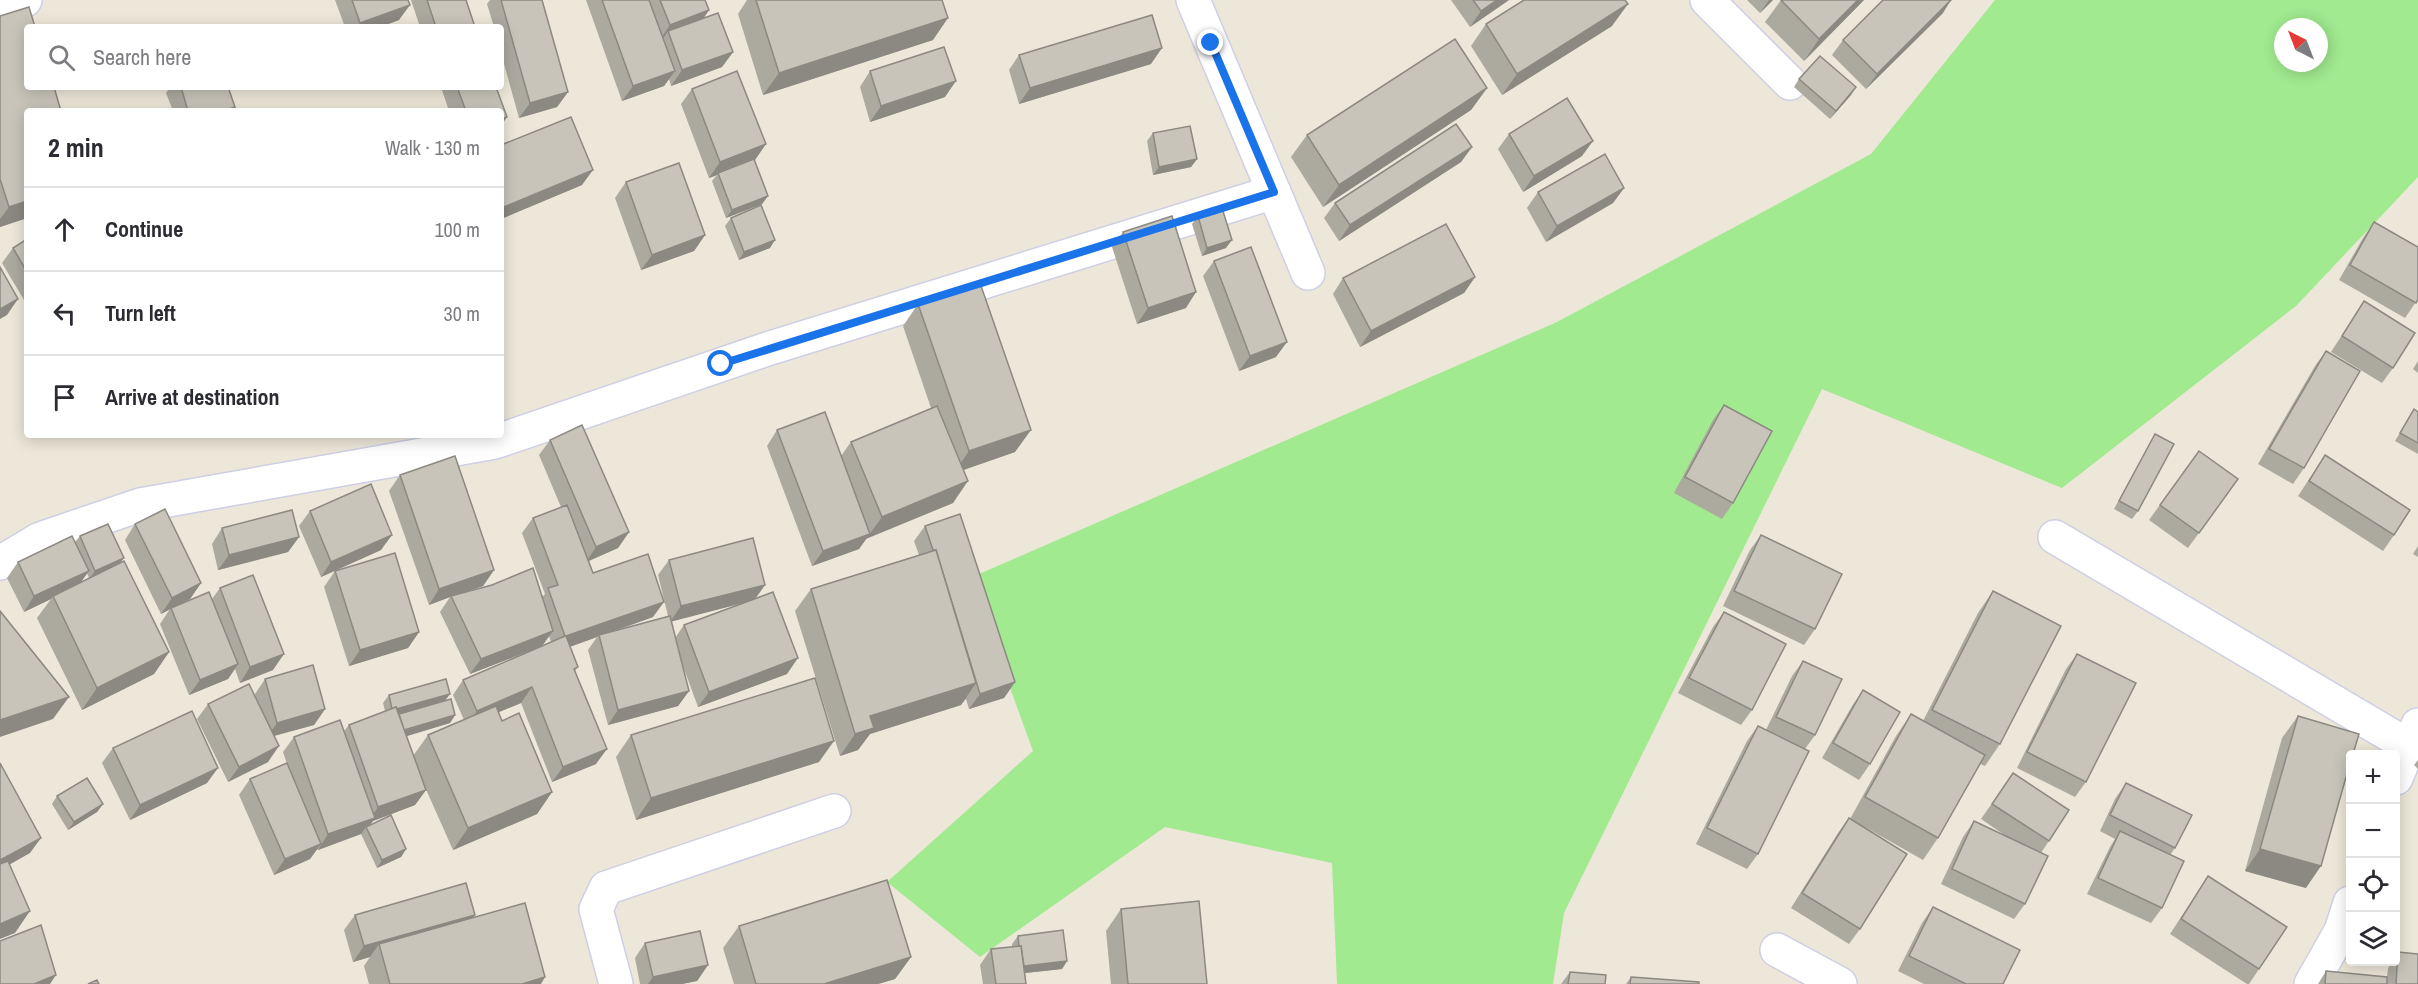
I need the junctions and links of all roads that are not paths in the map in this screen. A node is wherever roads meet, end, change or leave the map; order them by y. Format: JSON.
{"nodes":[{"id":1,"x":25,"y":0,"type":"edge"},
{"id":2,"x":1193,"y":0,"type":"edge"},
{"id":3,"x":1707,"y":0,"type":"edge"},
{"id":4,"x":0,"y":7,"type":"edge"},
{"id":5,"x":1790,"y":83,"type":"dead end"},
{"id":6,"x":1274,"y":192,"type":"junction"},
{"id":7,"x":1308,"y":273,"type":"dead end"},
{"id":8,"x":2055,"y":537,"type":"dead end"},
{"id":9,"x":0,"y":563,"type":"edge"},
{"id":10,"x":2413,"y":735,"type":"edge"},
{"id":11,"x":2400,"y":768,"type":"edge"},
{"id":12,"x":834,"y":811,"type":"dead end"},
{"id":13,"x":2347,"y":912,"type":"edge"},
{"id":14,"x":1777,"y":950,"type":"dead end"},
{"id":15,"x":616,"y":984,"type":"edge"},
{"id":16,"x":1840,"y":984,"type":"edge"},
{"id":17,"x":2312,"y":984,"type":"edge"}],
"edges":[{"from":1,"to":4,"type":"street"},
{"from":2,"to":6,"type":"street"},
{"from":3,"to":5,"type":"street"},
{"from":6,"to":7,"type":"street"},
{"from":6,"to":9,"type":"street"},
{"from":8,"to":10,"type":"street"},
{"from":10,"to":11,"type":"street"},
{"from":12,"to":15,"type":"street"},
{"from":13,"to":17,"type":"street"},
{"from":14,"to":16,"type":"street"}]}
